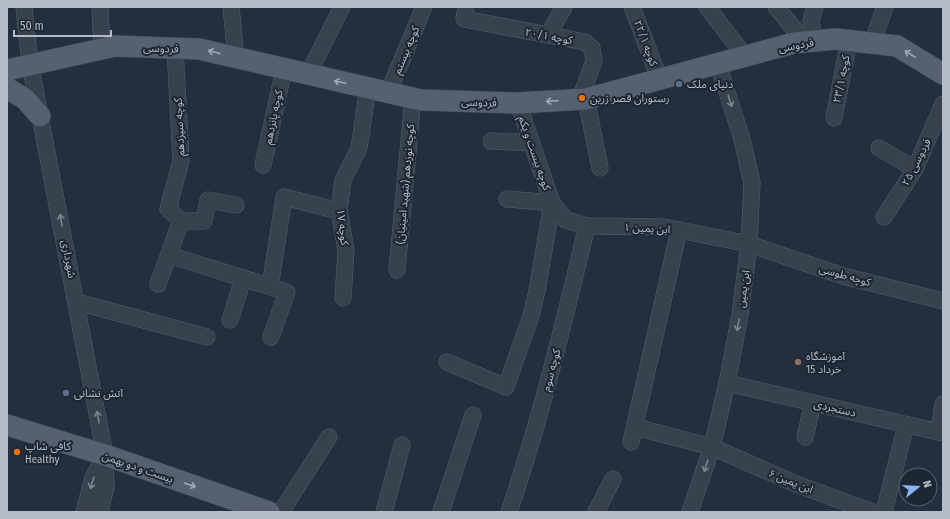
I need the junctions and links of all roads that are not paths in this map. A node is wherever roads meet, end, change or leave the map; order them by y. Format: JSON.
{"nodes":[{"id":1,"x":24,"y":7,"type":"edge"},
{"id":2,"x":100,"y":7,"type":"edge"},
{"id":3,"x":231,"y":7,"type":"edge"},
{"id":4,"x":342,"y":7,"type":"edge"},
{"id":5,"x":424,"y":7,"type":"edge"},
{"id":6,"x":466,"y":7,"type":"edge"},
{"id":7,"x":564,"y":7,"type":"edge"},
{"id":8,"x":632,"y":7,"type":"edge"},
{"id":9,"x":707,"y":7,"type":"edge"},
{"id":10,"x":776,"y":7,"type":"edge"},
{"id":11,"x":816,"y":7,"type":"edge"},
{"id":12,"x":885,"y":7,"type":"edge"},
{"id":13,"x":548,"y":35,"type":"junction"},
{"id":14,"x":849,"y":40,"type":"junction"},
{"id":15,"x":809,"y":41,"type":"junction"},
{"id":16,"x":872,"y":43,"type":"junction"},
{"id":17,"x":176,"y":48,"type":"junction"},
{"id":18,"x":102,"y":49,"type":"junction"},
{"id":19,"x":745,"y":56,"type":"junction"},
{"id":20,"x":236,"y":58,"type":"junction"},
{"id":21,"x":30,"y":64,"type":"junction"},
{"id":22,"x":718,"y":64,"type":"junction"},
{"id":23,"x":284,"y":69,"type":"junction"},
{"id":24,"x":7,"y":70,"type":"edge"},
{"id":25,"x":943,"y":74,"type":"edge"},
{"id":26,"x":308,"y":75,"type":"junction"},
{"id":27,"x":660,"y":80,"type":"junction"},
{"id":28,"x":7,"y":88,"type":"edge"},
{"id":29,"x":368,"y":88,"type":"junction"},
{"id":30,"x":388,"y":93,"type":"junction"},
{"id":31,"x":413,"y":98,"type":"junction"},
{"id":32,"x":583,"y":99,"type":"junction"},
{"id":33,"x":518,"y":103,"type":"junction"},
{"id":34,"x":943,"y":104,"type":"edge"},
{"id":35,"x":40,"y":116,"type":"junction"},
{"id":36,"x":834,"y":118,"type":"dead end"},
{"id":37,"x":491,"y":141,"type":"dead end"},
{"id":38,"x":532,"y":143,"type":"junction"},
{"id":39,"x":879,"y":148,"type":"dead end"},
{"id":40,"x":263,"y":165,"type":"dead end"},
{"id":41,"x":600,"y":168,"type":"dead end"},
{"id":42,"x":915,"y":169,"type":"junction"},
{"id":43,"x":507,"y":199,"type":"dead end"},
{"id":44,"x":552,"y":203,"type":"junction"},
{"id":45,"x":236,"y":205,"type":"dead end"},
{"id":46,"x":339,"y":211,"type":"junction"},
{"id":47,"x":884,"y":217,"type":"dead end"},
{"id":48,"x":182,"y":221,"type":"junction"},
{"id":49,"x":587,"y":226,"type":"junction"},
{"id":50,"x":679,"y":230,"type":"junction"},
{"id":51,"x":749,"y":244,"type":"junction"},
{"id":52,"x":169,"y":255,"type":"junction"},
{"id":53,"x":397,"y":270,"type":"dead end"},
{"id":54,"x":243,"y":278,"type":"junction"},
{"id":55,"x":158,"y":284,"type":"dead end"},
{"id":56,"x":270,"y":287,"type":"junction"},
{"id":57,"x":343,"y":298,"type":"dead end"},
{"id":58,"x":943,"y":301,"type":"edge"},
{"id":59,"x":77,"y":302,"type":"junction"},
{"id":60,"x":230,"y":320,"type":"dead end"},
{"id":61,"x":207,"y":337,"type":"dead end"},
{"id":62,"x":271,"y":337,"type":"dead end"},
{"id":63,"x":447,"y":362,"type":"dead end"},
{"id":64,"x":727,"y":383,"type":"junction"},
{"id":65,"x":813,"y":403,"type":"junction"},
{"id":66,"x":943,"y":404,"type":"edge"},
{"id":67,"x":473,"y":415,"type":"dead end"},
{"id":68,"x":7,"y":425,"type":"edge"},
{"id":69,"x":906,"y":425,"type":"junction"},
{"id":70,"x":941,"y":432,"type":"edge"},
{"id":71,"x":329,"y":437,"type":"dead end"},
{"id":72,"x":805,"y":437,"type":"dead end"},
{"id":73,"x":402,"y":445,"type":"dead end"},
{"id":74,"x":712,"y":447,"type":"junction"},
{"id":75,"x":105,"y":455,"type":"junction"},
{"id":76,"x":613,"y":479,"type":"dead end"},
{"id":77,"x":84,"y":512,"type":"edge"},
{"id":78,"x":100,"y":512,"type":"edge"},
{"id":79,"x":269,"y":512,"type":"edge"},
{"id":80,"x":281,"y":512,"type":"edge"},
{"id":81,"x":384,"y":512,"type":"edge"},
{"id":82,"x":441,"y":512,"type":"edge"},
{"id":83,"x":509,"y":512,"type":"edge"},
{"id":84,"x":596,"y":512,"type":"edge"},
{"id":85,"x":690,"y":512,"type":"edge"},
{"id":86,"x":872,"y":512,"type":"edge"},
{"id":87,"x":884,"y":512,"type":"edge"}],
"edges":[{"from":1,"to":21,"type":"street","name":"شهرداری"},
{"from":2,"to":18,"type":"street"},
{"from":3,"to":20,"type":"street"},
{"from":4,"to":26,"type":"street"},
{"from":5,"to":30,"type":"street","name":"کوچه بیستم"},
{"from":6,"to":13,"type":"street","name":"کوچه ۲۰/۱"},
{"from":7,"to":13,"type":"street"},
{"from":8,"to":27,"type":"street","name":"کوچه ۲۲/۱"},
{"from":9,"to":19,"type":"street"},
{"from":10,"to":15,"type":"street"},
{"from":11,"to":15,"type":"street"},
{"from":12,"to":16,"type":"street"},
{"from":13,"to":32,"type":"street","name":"کوچه ۲۰/۱"},
{"from":14,"to":15,"type":"main road","name":"فردوسی"},
{"from":14,"to":16,"type":"main road","name":"فردوسی"},
{"from":14,"to":36,"type":"street","name":"کوچه ۲۳/۱"},
{"from":15,"to":19,"type":"main road","name":"فردوسی"},
{"from":25,"to":16,"type":"main road","name":"فردوسی","one_way":true},
{"from":17,"to":18,"type":"main road","name":"فردوسی"},
{"from":20,"to":17,"type":"main road","name":"فردوسی","one_way":true},
{"from":17,"to":48,"type":"street","name":"کوچه سیزدهم"},
{"from":18,"to":21,"type":"main road","name":"فردوسی"},
{"from":19,"to":22,"type":"main road","name":"فردوسی"},
{"from":20,"to":23,"type":"main road","name":"فردوسی"},
{"from":21,"to":24,"type":"main road","name":"فردوسی"},
{"from":21,"to":35,"type":"street","name":"شهرداری"},
{"from":22,"to":27,"type":"main road","name":"فردوسی"},
{"from":22,"to":51,"type":"street","name":"ابن یمین","one_way":true},
{"from":23,"to":26,"type":"main road","name":"فردوسی"},
{"from":23,"to":40,"type":"street","name":"کوچه پانزدهم"},
{"from":29,"to":26,"type":"main road","name":"فردوسی","one_way":true},
{"from":27,"to":32,"type":"main road","name":"فردوسی"},
{"from":28,"to":35,"type":"main road"},
{"from":29,"to":30,"type":"main road","name":"فردوسی"},
{"from":29,"to":46,"type":"street","name":"۱۷ کوچه"},
{"from":30,"to":31,"type":"main road","name":"فردوسی"},
{"from":31,"to":33,"type":"main road","name":"فردوسی"},
{"from":31,"to":53,"type":"street","name":"کوچه نوزدهم (شهید امینیان)"},
{"from":32,"to":33,"type":"main road","name":"فردوسی","one_way":true},
{"from":32,"to":41,"type":"street"},
{"from":33,"to":38,"type":"street","name":"کوچه بیست و یکم"},
{"from":34,"to":42,"type":"street","name":"فردوسی ۲۵"},
{"from":59,"to":35,"type":"street","name":"شهرداری","one_way":true},
{"from":37,"to":38,"type":"street"},
{"from":38,"to":44,"type":"street","name":"کوچه بیست و یکم"},
{"from":39,"to":42,"type":"street"},
{"from":42,"to":47,"type":"street","name":"فردوسی ۲۵"},
{"from":43,"to":44,"type":"street"},
{"from":44,"to":49,"type":"street","name":"ابن یمین ۱"},
{"from":44,"to":63,"type":"street"},
{"from":45,"to":48,"type":"street"},
{"from":46,"to":56,"type":"street"},
{"from":46,"to":57,"type":"street","name":"۱۷ کوچه"},
{"from":48,"to":52,"type":"street"},
{"from":49,"to":50,"type":"street","name":"ابن یمین ۱"},
{"from":49,"to":83,"type":"street","name":"کوچه سوم"},
{"from":50,"to":51,"type":"street","name":"ابن یمین ۱"},
{"from":50,"to":74,"type":"street","name":"ابن یمین ۶"},
{"from":51,"to":58,"type":"street","name":"کوچه طوسی"},
{"from":51,"to":64,"type":"street","name":"ابن یمین","one_way":true},
{"from":52,"to":54,"type":"street"},
{"from":52,"to":55,"type":"street"},
{"from":54,"to":56,"type":"street"},
{"from":54,"to":60,"type":"street"},
{"from":56,"to":62,"type":"street"},
{"from":59,"to":61,"type":"street"},
{"from":75,"to":59,"type":"street","name":"شهرداری","one_way":true},
{"from":64,"to":65,"type":"street","name":"دستجردی"},
{"from":64,"to":74,"type":"street","name":"ابن یمین"},
{"from":65,"to":69,"type":"street","name":"دستجردی"},
{"from":65,"to":72,"type":"street"},
{"from":66,"to":70,"type":"street"},
{"from":67,"to":82,"type":"street"},
{"from":68,"to":75,"type":"main road","name":"بیست و دو بهمن"},
{"from":69,"to":70,"type":"street","name":"دستجردی"},
{"from":69,"to":87,"type":"street"},
{"from":71,"to":80,"type":"street"},
{"from":73,"to":81,"type":"street"},
{"from":74,"to":85,"type":"street","name":"ابن یمین","one_way":true},
{"from":74,"to":86,"type":"street","name":"ابن یمین ۶"},
{"from":75,"to":77,"type":"street","one_way":true},
{"from":75,"to":78,"type":"street","name":"شهرداری"},
{"from":75,"to":79,"type":"main road","name":"بیست و دو بهمن","one_way":true},
{"from":76,"to":84,"type":"street"}]}
